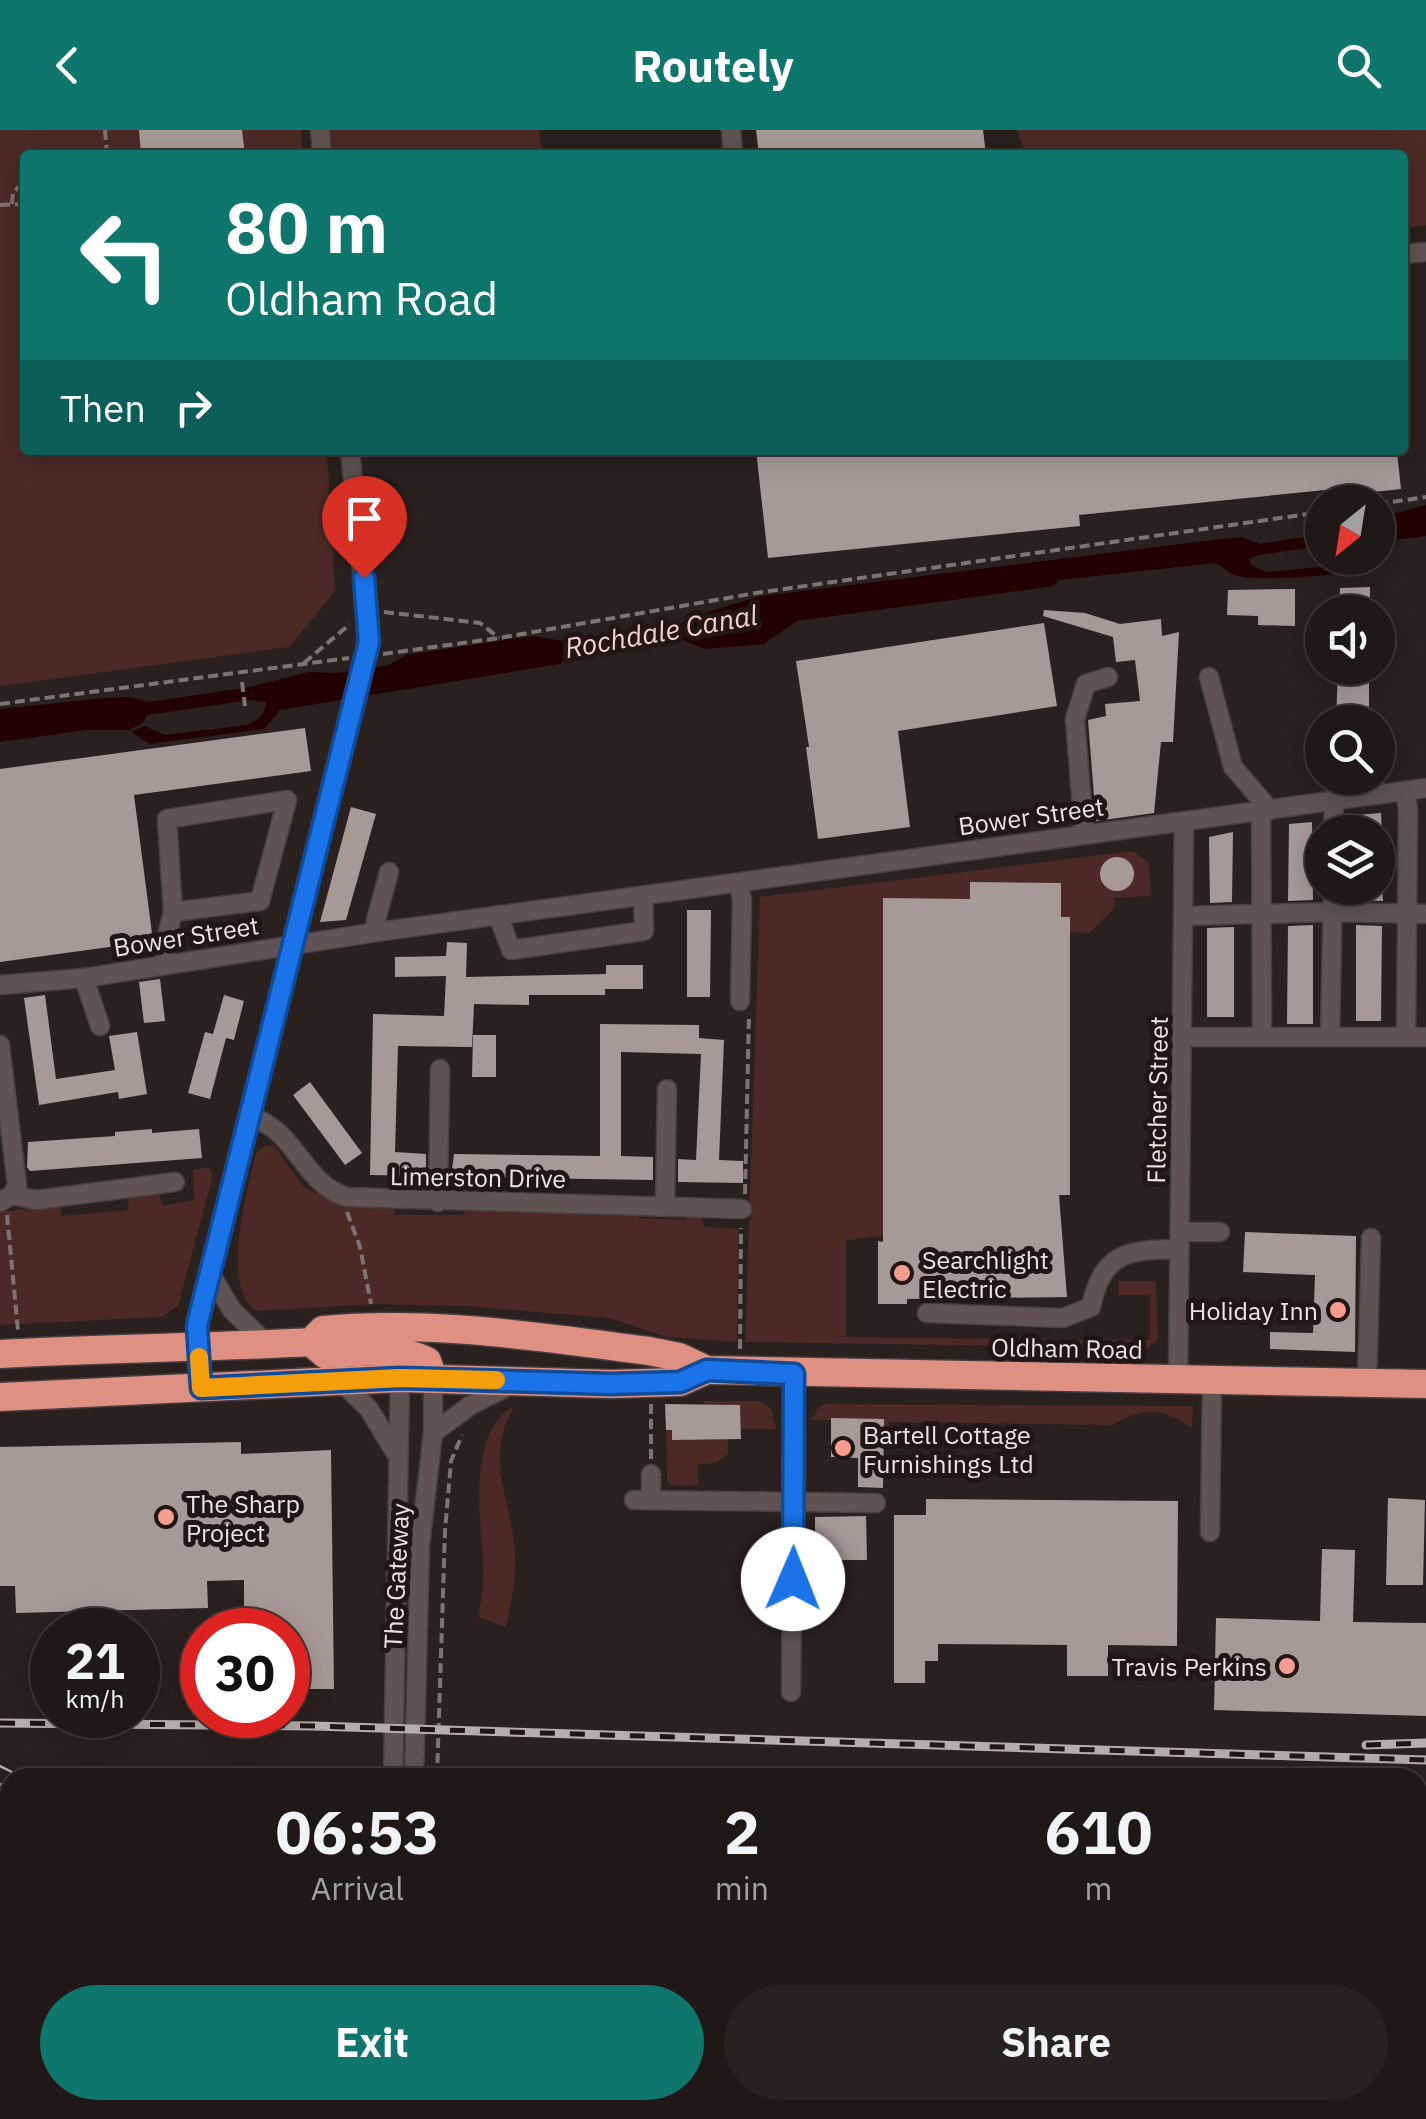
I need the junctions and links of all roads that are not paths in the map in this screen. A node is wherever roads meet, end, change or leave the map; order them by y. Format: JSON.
{"nodes":[{"id":1,"x":351,"y":455,"type":"edge"},
{"id":2,"x":1108,"y":676,"type":"dead end"},
{"id":3,"x":1209,"y":677,"type":"dead end"},
{"id":4,"x":1426,"y":788,"type":"edge"},
{"id":5,"x":1405,"y":791,"type":"junction"},
{"id":6,"x":1334,"y":800,"type":"junction"},
{"id":7,"x":1266,"y":810,"type":"junction"},
{"id":8,"x":1334,"y":815,"type":"edge"},
{"id":9,"x":1184,"y":821,"type":"junction"},
{"id":10,"x":1084,"y":833,"type":"junction"},
{"id":11,"x":389,"y":872,"type":"dead end"},
{"id":12,"x":739,"y":883,"type":"junction"},
{"id":13,"x":644,"y":896,"type":"junction"},
{"id":14,"x":1332,"y":905,"type":"edge"},
{"id":15,"x":173,"y":912,"type":"junction"},
{"id":16,"x":1332,"y":912,"type":"junction"},
{"id":17,"x":1416,"y":913,"type":"edge"},
{"id":18,"x":1262,"y":914,"type":"junction"},
{"id":19,"x":498,"y":916,"type":"junction"},
{"id":20,"x":1184,"y":916,"type":"junction"},
{"id":21,"x":377,"y":932,"type":"junction"},
{"id":22,"x":291,"y":944,"type":"junction"},
{"id":23,"x":166,"y":963,"type":"junction"},
{"id":24,"x":84,"y":978,"type":"junction"},
{"id":25,"x":0,"y":985,"type":"edge"},
{"id":26,"x":740,"y":1001,"type":"road end"},
{"id":27,"x":100,"y":1026,"type":"dead end"},
{"id":28,"x":1262,"y":1036,"type":"junction"},
{"id":29,"x":1330,"y":1036,"type":"junction"},
{"id":30,"x":1183,"y":1037,"type":"junction"},
{"id":31,"x":1406,"y":1037,"type":"junction"},
{"id":32,"x":1426,"y":1037,"type":"edge"},
{"id":33,"x":0,"y":1045,"type":"edge"},
{"id":34,"x":440,"y":1068,"type":"dead end"},
{"id":35,"x":666,"y":1089,"type":"dead end"},
{"id":36,"x":248,"y":1116,"type":"junction"},
{"id":37,"x":175,"y":1182,"type":"dead end"},
{"id":38,"x":6,"y":1199,"type":"edge"},
{"id":39,"x":438,"y":1202,"type":"junction"},
{"id":40,"x":665,"y":1205,"type":"junction"},
{"id":41,"x":742,"y":1209,"type":"road end"},
{"id":42,"x":1220,"y":1232,"type":"dead end"},
{"id":43,"x":1370,"y":1238,"type":"dead end"},
{"id":44,"x":1179,"y":1240,"type":"junction"},
{"id":45,"x":212,"y":1275,"type":"junction"},
{"id":46,"x":927,"y":1313,"type":"dead end"},
{"id":47,"x":268,"y":1344,"type":"junction"},
{"id":48,"x":198,"y":1349,"type":"junction"},
{"id":49,"x":400,"y":1352,"type":"junction"},
{"id":50,"x":0,"y":1354,"type":"edge"},
{"id":51,"x":707,"y":1370,"type":"junction"},
{"id":52,"x":794,"y":1374,"type":"junction"},
{"id":53,"x":433,"y":1378,"type":"junction"},
{"id":54,"x":1178,"y":1380,"type":"junction"},
{"id":55,"x":1212,"y":1380,"type":"junction"},
{"id":56,"x":341,"y":1382,"type":"junction"},
{"id":57,"x":516,"y":1382,"type":"junction"},
{"id":58,"x":1367,"y":1383,"type":"junction"},
{"id":59,"x":1426,"y":1384,"type":"edge"},
{"id":60,"x":201,"y":1388,"type":"junction"},
{"id":61,"x":0,"y":1397,"type":"edge"},
{"id":62,"x":433,"y":1433,"type":"junction"},
{"id":63,"x":396,"y":1453,"type":"junction"},
{"id":64,"x":650,"y":1474,"type":"road end"},
{"id":65,"x":794,"y":1503,"type":"junction"},
{"id":66,"x":876,"y":1503,"type":"dead end"},
{"id":67,"x":1210,"y":1532,"type":"dead end"},
{"id":68,"x":791,"y":1692,"type":"dead end"},
{"id":69,"x":393,"y":1768,"type":"edge"},
{"id":70,"x":414,"y":1768,"type":"edge"}],
"edges":[{"from":1,"to":22,"type":"street","bridge":true},
{"from":2,"to":10,"type":"street"},
{"from":3,"to":7,"type":"street"},
{"from":4,"to":5,"type":"street","name":"Bower Street"},
{"from":5,"to":6,"type":"street","name":"Bower Street"},
{"from":5,"to":17,"type":"street"},
{"from":6,"to":7,"type":"street","name":"Bower Street"},
{"from":6,"to":8,"type":"street"},
{"from":7,"to":9,"type":"street","name":"Bower Street"},
{"from":7,"to":18,"type":"street"},
{"from":9,"to":10,"type":"street","name":"Bower Street"},
{"from":9,"to":20,"type":"street","name":"Fletcher Street"},
{"from":10,"to":12,"type":"street","name":"Bower Street"},
{"from":11,"to":21,"type":"street"},
{"from":12,"to":13,"type":"street","name":"Bower Street"},
{"from":12,"to":26,"type":"street"},
{"from":13,"to":19,"type":"street","name":"Bower Street"},
{"from":13,"to":19,"type":"street"},
{"from":14,"to":16,"type":"street"},
{"from":15,"to":15,"type":"street"},
{"from":15,"to":23,"type":"street"},
{"from":16,"to":17,"type":"street"},
{"from":16,"to":18,"type":"street"},
{"from":16,"to":29,"type":"street"},
{"from":17,"to":31,"type":"street"},
{"from":18,"to":20,"type":"street"},
{"from":18,"to":28,"type":"street"},
{"from":19,"to":21,"type":"street","name":"Bower Street"},
{"from":20,"to":30,"type":"street","name":"Fletcher Street"},
{"from":21,"to":22,"type":"street","name":"Bower Street"},
{"from":22,"to":23,"type":"street","name":"Bower Street"},
{"from":22,"to":36,"type":"street"},
{"from":23,"to":24,"type":"street","name":"Bower Street"},
{"from":24,"to":25,"type":"street","name":"Bower Street"},
{"from":24,"to":27,"type":"street"},
{"from":28,"to":29,"type":"street"},
{"from":28,"to":30,"type":"street"},
{"from":29,"to":31,"type":"street"},
{"from":30,"to":44,"type":"street","name":"Fletcher Street"},
{"from":31,"to":32,"type":"street"},
{"from":33,"to":38,"type":"street"},
{"from":34,"to":39,"type":"street"},
{"from":35,"to":40,"type":"street"},
{"from":36,"to":39,"type":"street","name":"Limerston Drive"},
{"from":36,"to":45,"type":"street"},
{"from":37,"to":38,"type":"street"},
{"from":39,"to":40,"type":"street","name":"Limerston Drive"},
{"from":40,"to":41,"type":"street","name":"Limerston Drive"},
{"from":42,"to":44,"type":"street"},
{"from":43,"to":58,"type":"street"},
{"from":44,"to":46,"type":"street"},
{"from":44,"to":54,"type":"street","name":"Fletcher Street"},
{"from":45,"to":47,"type":"street"},
{"from":45,"to":48,"type":"street"},
{"from":47,"to":48,"type":"highway"},
{"from":47,"to":49,"type":"highway"},
{"from":48,"to":50,"type":"highway"},
{"from":48,"to":60,"type":"highway"},
{"from":49,"to":51,"type":"highway","name":"Oldham Road"},
{"from":49,"to":53,"type":"highway","name":"Oldham Road"},
{"from":49,"to":56,"type":"highway","name":"Oldham Road"},
{"from":49,"to":63,"type":"street","name":"The Gateway"},
{"from":51,"to":52,"type":"highway","name":"Oldham Road"},
{"from":51,"to":57,"type":"highway","name":"Oldham Road"},
{"from":52,"to":54,"type":"highway","name":"Oldham Road"},
{"from":52,"to":65,"type":"street"},
{"from":53,"to":57,"type":"highway","name":"Oldham Road"},
{"from":53,"to":62,"type":"street","name":"The Gateway"},
{"from":54,"to":55,"type":"highway","name":"Oldham Road"},
{"from":55,"to":58,"type":"highway","name":"Oldham Road"},
{"from":55,"to":67,"type":"street"},
{"from":56,"to":60,"type":"highway","name":"Oldham Road"},
{"from":56,"to":63,"type":"street"},
{"from":57,"to":62,"type":"street"},
{"from":58,"to":59,"type":"highway","name":"Oldham Road"},
{"from":60,"to":61,"type":"highway","name":"Oldham Road"},
{"from":62,"to":70,"type":"street","name":"The Gateway"},
{"from":63,"to":69,"type":"street","name":"The Gateway"},
{"from":64,"to":65,"type":"street"},
{"from":65,"to":66,"type":"street"},
{"from":65,"to":68,"type":"street"}]}
